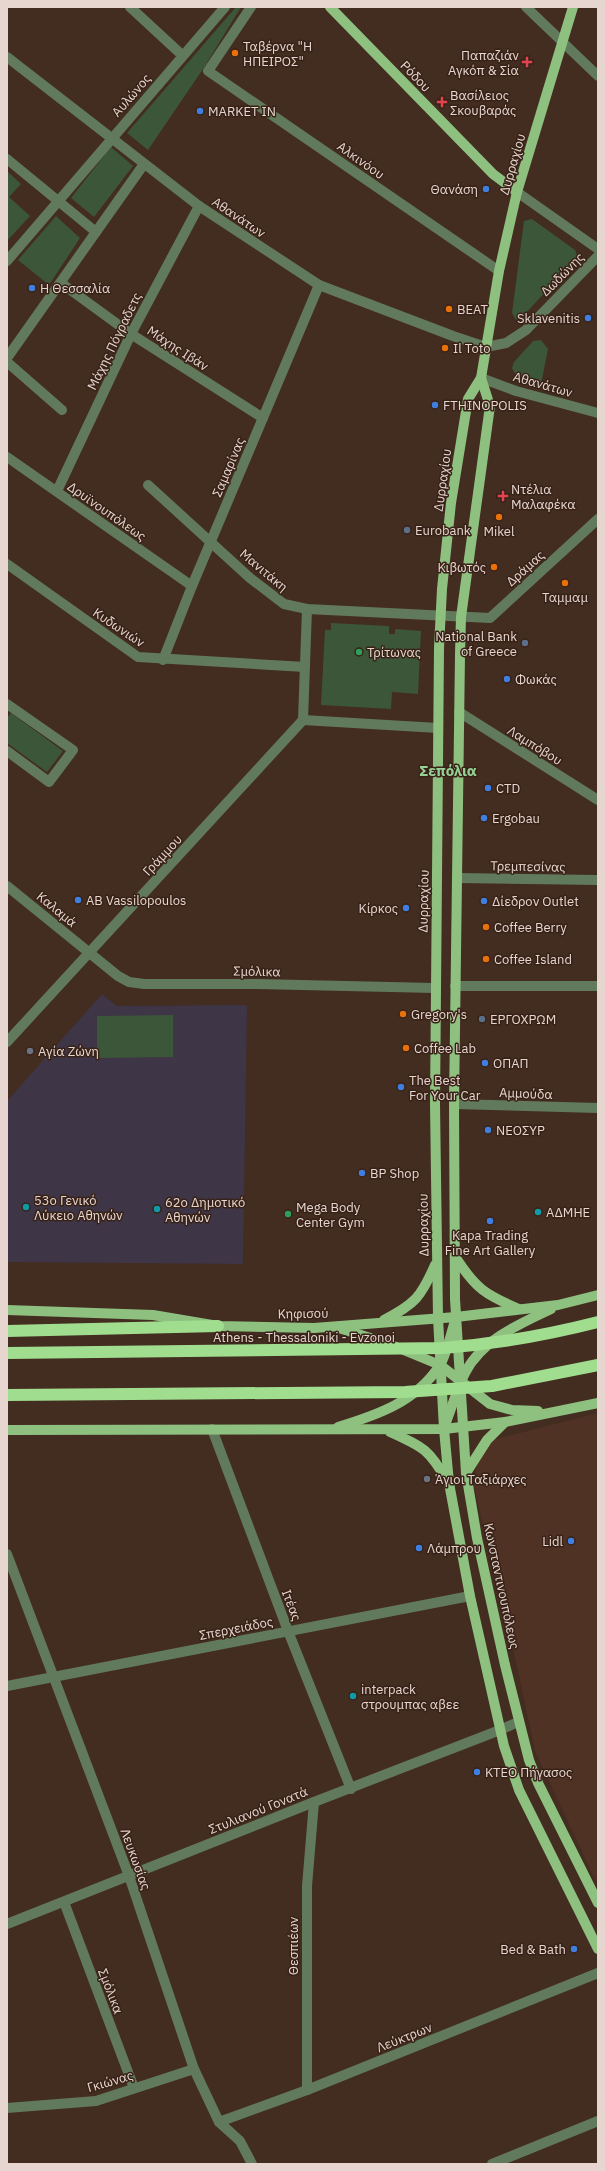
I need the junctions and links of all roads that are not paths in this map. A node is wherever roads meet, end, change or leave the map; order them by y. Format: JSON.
{"nodes":[{"id":1,"x":130,"y":7,"type":"edge"},
{"id":2,"x":225,"y":7,"type":"edge"},
{"id":3,"x":251,"y":7,"type":"edge"},
{"id":4,"x":330,"y":7,"type":"edge"},
{"id":5,"x":526,"y":7,"type":"edge"},
{"id":6,"x":573,"y":7,"type":"edge"},
{"id":7,"x":562,"y":42,"type":"junction"},
{"id":8,"x":182,"y":55,"type":"junction"},
{"id":9,"x":7,"y":57,"type":"edge"},
{"id":10,"x":598,"y":76,"type":"edge"},
{"id":11,"x":111,"y":139,"type":"junction"},
{"id":12,"x":7,"y":159,"type":"edge"},
{"id":13,"x":144,"y":164,"type":"junction"},
{"id":14,"x":517,"y":192,"type":"junction"},
{"id":15,"x":59,"y":202,"type":"junction"},
{"id":16,"x":199,"y":206,"type":"junction"},
{"id":17,"x":96,"y":232,"type":"junction"},
{"id":18,"x":598,"y":249,"type":"edge"},
{"id":19,"x":598,"y":256,"type":"edge"},
{"id":20,"x":7,"y":261,"type":"edge"},
{"id":21,"x":499,"y":271,"type":"junction"},
{"id":22,"x":61,"y":283,"type":"junction"},
{"id":23,"x":319,"y":285,"type":"junction"},
{"id":24,"x":131,"y":334,"type":"junction"},
{"id":25,"x":486,"y":347,"type":"junction"},
{"id":26,"x":7,"y":358,"type":"edge"},
{"id":27,"x":7,"y":362,"type":"edge"},
{"id":28,"x":481,"y":378,"type":"junction"},
{"id":29,"x":62,"y":410,"type":"dead end"},
{"id":30,"x":598,"y":413,"type":"edge"},
{"id":31,"x":263,"y":418,"type":"junction"},
{"id":32,"x":7,"y":457,"type":"edge"},
{"id":33,"x":148,"y":485,"type":"dead end"},
{"id":34,"x":56,"y":491,"type":"junction"},
{"id":35,"x":598,"y":519,"type":"edge"},
{"id":36,"x":210,"y":541,"type":"junction"},
{"id":37,"x":7,"y":564,"type":"edge"},
{"id":38,"x":192,"y":586,"type":"junction"},
{"id":39,"x":307,"y":609,"type":"junction"},
{"id":40,"x":440,"y":617,"type":"junction"},
{"id":41,"x":461,"y":617,"type":"junction"},
{"id":42,"x":163,"y":660,"type":"junction"},
{"id":43,"x":305,"y":667,"type":"junction"},
{"id":44,"x":7,"y":704,"type":"edge"},
{"id":45,"x":459,"y":712,"type":"junction"},
{"id":46,"x":303,"y":720,"type":"junction"},
{"id":47,"x":438,"y":728,"type":"junction"},
{"id":48,"x":7,"y":751,"type":"edge"},
{"id":49,"x":598,"y":800,"type":"edge"},
{"id":50,"x":457,"y":878,"type":"junction"},
{"id":51,"x":598,"y":880,"type":"edge"},
{"id":52,"x":7,"y":886,"type":"edge"},
{"id":53,"x":90,"y":952,"type":"junction"},
{"id":54,"x":455,"y":986,"type":"junction"},
{"id":55,"x":598,"y":986,"type":"edge"},
{"id":56,"x":435,"y":988,"type":"junction"},
{"id":57,"x":7,"y":1042,"type":"edge"},
{"id":58,"x":454,"y":1104,"type":"junction"},
{"id":59,"x":598,"y":1108,"type":"edge"},
{"id":60,"x":455,"y":1258,"type":"junction"},
{"id":61,"x":437,"y":1261,"type":"junction"},
{"id":62,"x":598,"y":1295,"type":"edge"},
{"id":63,"x":558,"y":1305,"type":"junction"},
{"id":64,"x":519,"y":1309,"type":"junction"},
{"id":65,"x":7,"y":1310,"type":"edge"},
{"id":66,"x":438,"y":1318,"type":"junction"},
{"id":67,"x":456,"y":1318,"type":"junction"},
{"id":68,"x":382,"y":1321,"type":"junction"},
{"id":69,"x":598,"y":1322,"type":"edge"},
{"id":70,"x":218,"y":1326,"type":"junction"},
{"id":71,"x":333,"y":1326,"type":"junction"},
{"id":72,"x":7,"y":1331,"type":"edge"},
{"id":73,"x":7,"y":1353,"type":"edge"},
{"id":74,"x":440,"y":1365,"type":"junction"},
{"id":75,"x":598,"y":1365,"type":"edge"},
{"id":76,"x":462,"y":1382,"type":"junction"},
{"id":77,"x":7,"y":1395,"type":"edge"},
{"id":78,"x":598,"y":1403,"type":"edge"},
{"id":79,"x":566,"y":1410,"type":"junction"},
{"id":80,"x":505,"y":1422,"type":"junction"},
{"id":81,"x":462,"y":1428,"type":"junction"},
{"id":82,"x":212,"y":1429,"type":"junction"},
{"id":83,"x":330,"y":1429,"type":"junction"},
{"id":84,"x":444,"y":1429,"type":"junction"},
{"id":85,"x":7,"y":1430,"type":"edge"},
{"id":86,"x":386,"y":1430,"type":"junction"},
{"id":87,"x":466,"y":1473,"type":"junction"},
{"id":88,"x":449,"y":1483,"type":"junction"},
{"id":89,"x":7,"y":1554,"type":"edge"},
{"id":90,"x":470,"y":1596,"type":"junction"},
{"id":91,"x":288,"y":1631,"type":"junction"},
{"id":92,"x":54,"y":1677,"type":"junction"},
{"id":93,"x":7,"y":1686,"type":"edge"},
{"id":94,"x":518,"y":1722,"type":"junction"},
{"id":95,"x":500,"y":1730,"type":"junction"},
{"id":96,"x":351,"y":1789,"type":"junction"},
{"id":97,"x":314,"y":1802,"type":"junction"},
{"id":98,"x":129,"y":1876,"type":"junction"},
{"id":99,"x":64,"y":1902,"type":"junction"},
{"id":100,"x":598,"y":1903,"type":"edge"},
{"id":101,"x":7,"y":1924,"type":"edge"},
{"id":102,"x":598,"y":1949,"type":"edge"},
{"id":103,"x":598,"y":1973,"type":"edge"},
{"id":104,"x":194,"y":2069,"type":"junction"},
{"id":105,"x":134,"y":2088,"type":"junction"},
{"id":106,"x":307,"y":2090,"type":"junction"},
{"id":107,"x":7,"y":2108,"type":"edge"},
{"id":108,"x":598,"y":2121,"type":"edge"},
{"id":109,"x":219,"y":2122,"type":"junction"},
{"id":110,"x":252,"y":2164,"type":"edge"},
{"id":111,"x":492,"y":2164,"type":"edge"}],
"edges":[{"from":1,"to":8,"type":"street"},
{"from":2,"to":8,"type":"street","name":"Αυλώνος"},
{"from":3,"to":21,"type":"street","name":"Αλκινόου"},
{"from":4,"to":14,"type":"main road","name":"Ρόδου"},
{"from":5,"to":7,"type":"street"},
{"from":6,"to":7,"type":"main road","name":"Δυρραχίου"},
{"from":7,"to":10,"type":"street"},
{"from":7,"to":14,"type":"main road","name":"Δυρραχίου"},
{"from":8,"to":11,"type":"street","name":"Αυλώνος"},
{"from":9,"to":11,"type":"street","name":"Αθανάτων"},
{"from":11,"to":13,"type":"street","name":"Αθανάτων"},
{"from":11,"to":15,"type":"street","name":"Αυλώνος"},
{"from":12,"to":15,"type":"street"},
{"from":13,"to":16,"type":"street","name":"Αθανάτων"},
{"from":13,"to":17,"type":"street"},
{"from":14,"to":18,"type":"street","name":"Ρόδου"},
{"from":14,"to":21,"type":"main road","name":"Δυρραχίου"},
{"from":15,"to":17,"type":"street"},
{"from":15,"to":20,"type":"street","name":"Αυλώνος"},
{"from":16,"to":23,"type":"street","name":"Αθανάτων"},
{"from":16,"to":24,"type":"street","name":"Μάχης Πόγραδετς"},
{"from":17,"to":22,"type":"street"},
{"from":19,"to":25,"type":"street","name":"Δωδώνης"},
{"from":21,"to":25,"type":"main road","name":"Δυρραχίου"},
{"from":22,"to":24,"type":"street","name":"Μάχης Ιβάν"},
{"from":22,"to":26,"type":"street"},
{"from":23,"to":25,"type":"street","name":"Αθανάτων"},
{"from":23,"to":31,"type":"street","name":"Σαμαρίνας"},
{"from":24,"to":31,"type":"street","name":"Μάχης Ιβάν"},
{"from":24,"to":34,"type":"street","name":"Μάχης Πόγραδετς"},
{"from":25,"to":28,"type":"main road","name":"Δυρραχίου"},
{"from":27,"to":29,"type":"street"},
{"from":28,"to":30,"type":"street","name":"Αθανάτων"},
{"from":28,"to":40,"type":"main road","name":"Δυρραχίου"},
{"from":28,"to":41,"type":"main road","name":"Δυρραχίου"},
{"from":31,"to":36,"type":"street","name":"Σαμαρίνας"},
{"from":32,"to":34,"type":"street","name":"Δρυϊνουπόλεως"},
{"from":33,"to":36,"type":"street","name":"Μανιτάκη"},
{"from":34,"to":38,"type":"street","name":"Δρυϊνουπόλεως"},
{"from":35,"to":41,"type":"street","name":"Δράμας"},
{"from":36,"to":38,"type":"street","name":"Σαμαρίνας"},
{"from":36,"to":39,"type":"street","name":"Μανιτάκη"},
{"from":37,"to":42,"type":"street","name":"Κυδωνιών"},
{"from":38,"to":42,"type":"street","name":"Σαμαρίνας"},
{"from":39,"to":40,"type":"street","name":"Μανιτάκη"},
{"from":39,"to":43,"type":"street"},
{"from":40,"to":41,"type":"street","name":"Μανιτάκη"},
{"from":40,"to":47,"type":"main road","name":"Δυρραχίου"},
{"from":41,"to":45,"type":"main road","name":"Δυρραχίου"},
{"from":42,"to":43,"type":"street","name":"Κυδωνιών"},
{"from":43,"to":46,"type":"street"},
{"from":44,"to":48,"type":"street"},
{"from":45,"to":49,"type":"street","name":"Λαμπόβου"},
{"from":45,"to":50,"type":"main road","name":"Δυρραχίου"},
{"from":46,"to":47,"type":"street"},
{"from":46,"to":53,"type":"street","name":"Γράμμου"},
{"from":47,"to":56,"type":"main road","name":"Δυρραχίου"},
{"from":50,"to":51,"type":"street","name":"Τρεμπεσίνας"},
{"from":50,"to":54,"type":"main road","name":"Δυρραχίου"},
{"from":52,"to":53,"type":"street","name":"Καλαμά"},
{"from":53,"to":56,"type":"street","name":"Σμόλικα"},
{"from":53,"to":57,"type":"street","name":"Γράμμου"},
{"from":54,"to":55,"type":"street"},
{"from":54,"to":58,"type":"main road","name":"Δυρραχίου"},
{"from":56,"to":61,"type":"main road","name":"Δυρραχίου"},
{"from":58,"to":59,"type":"street","name":"Αμμούδα"},
{"from":58,"to":60,"type":"main road","name":"Δυρραχίου"},
{"from":60,"to":64,"type":"main road"},
{"from":60,"to":67,"type":"main road","name":"Κωνσταντινουπόλεως"},
{"from":61,"to":66,"type":"main road","name":"Δυρραχίου"},
{"from":61,"to":68,"type":"main road"},
{"from":62,"to":63,"type":"main road","name":"Κηφισού"},
{"from":63,"to":64,"type":"main road","name":"Κηφισού"},
{"from":63,"to":76,"type":"main road"},
{"from":64,"to":67,"type":"main road","name":"Κηφισού"},
{"from":65,"to":70,"type":"main road","name":"Κηφισού"},
{"from":66,"to":67,"type":"main road","name":"Κηφισού"},
{"from":66,"to":68,"type":"main road","name":"Κηφισού"},
{"from":66,"to":74,"type":"main road","name":"Δυρραχίου"},
{"from":67,"to":74,"type":"main road"},
{"from":67,"to":76,"type":"main road","name":"Κωνσταντινουπόλεως"},
{"from":68,"to":71,"type":"main road","name":"Κηφισού"},
{"from":69,"to":73,"type":"highway","name":"Athens - Thessaloniki - Evzonoi"},
{"from":70,"to":71,"type":"main road","name":"Κηφισού"},
{"from":70,"to":72,"type":"highway"},
{"from":71,"to":74,"type":"main road"},
{"from":74,"to":76,"type":"main road"},
{"from":74,"to":83,"type":"main road"},
{"from":74,"to":84,"type":"main road","name":"Δυρραχίου"},
{"from":75,"to":77,"type":"highway"},
{"from":76,"to":79,"type":"main road"},
{"from":76,"to":81,"type":"main road","name":"Κωνσταντινουπόλεως"},
{"from":76,"to":84,"type":"main road"},
{"from":78,"to":79,"type":"main road"},
{"from":79,"to":80,"type":"main road"},
{"from":80,"to":81,"type":"main road"},
{"from":80,"to":87,"type":"main road"},
{"from":81,"to":84,"type":"main road"},
{"from":81,"to":87,"type":"main road","name":"Κωνσταντινουπόλεως"},
{"from":82,"to":83,"type":"main road"},
{"from":82,"to":85,"type":"main road"},
{"from":82,"to":91,"type":"street","name":"Ιτέας"},
{"from":83,"to":86,"type":"main road"},
{"from":84,"to":86,"type":"main road"},
{"from":84,"to":88,"type":"main road"},
{"from":86,"to":88,"type":"main road"},
{"from":87,"to":94,"type":"main road","name":"Κωνσταντινουπόλεως"},
{"from":88,"to":90,"type":"main road"},
{"from":89,"to":92,"type":"street","name":"Λευκωσίας"},
{"from":90,"to":91,"type":"street","name":"Σπερχειάδος"},
{"from":90,"to":95,"type":"main road"},
{"from":91,"to":92,"type":"street","name":"Σπερχειάδος"},
{"from":91,"to":96,"type":"street","name":"Ιτέας"},
{"from":92,"to":93,"type":"street","name":"Σπερχειάδος"},
{"from":92,"to":98,"type":"street","name":"Λευκωσίας"},
{"from":94,"to":95,"type":"street","name":"Στυλιανού Γονατά"},
{"from":94,"to":100,"type":"main road","name":"Κωνσταντινουπόλεως"},
{"from":95,"to":96,"type":"street","name":"Στυλιανού Γονατά"},
{"from":95,"to":102,"type":"main road"},
{"from":96,"to":97,"type":"street","name":"Στυλιανού Γονατά"},
{"from":97,"to":98,"type":"street","name":"Στυλιανού Γονατά"},
{"from":97,"to":106,"type":"street","name":"Θεσπιέων"},
{"from":98,"to":99,"type":"street","name":"Στυλιανού Γονατά"},
{"from":98,"to":104,"type":"street","name":"Λευκωσίας"},
{"from":99,"to":101,"type":"street","name":"Στυλιανού Γονατά"},
{"from":99,"to":105,"type":"street","name":"Σμόλικα"},
{"from":103,"to":106,"type":"street","name":"Λεύκτρων"},
{"from":104,"to":105,"type":"street","name":"Γκιώνας"},
{"from":104,"to":109,"type":"street","name":"Λευκωσίας"},
{"from":105,"to":107,"type":"street","name":"Γκιώνας"},
{"from":106,"to":109,"type":"street","name":"Λεύκτρων"},
{"from":108,"to":111,"type":"street"},
{"from":109,"to":110,"type":"street","name":"Λευκωσίας"}]}
